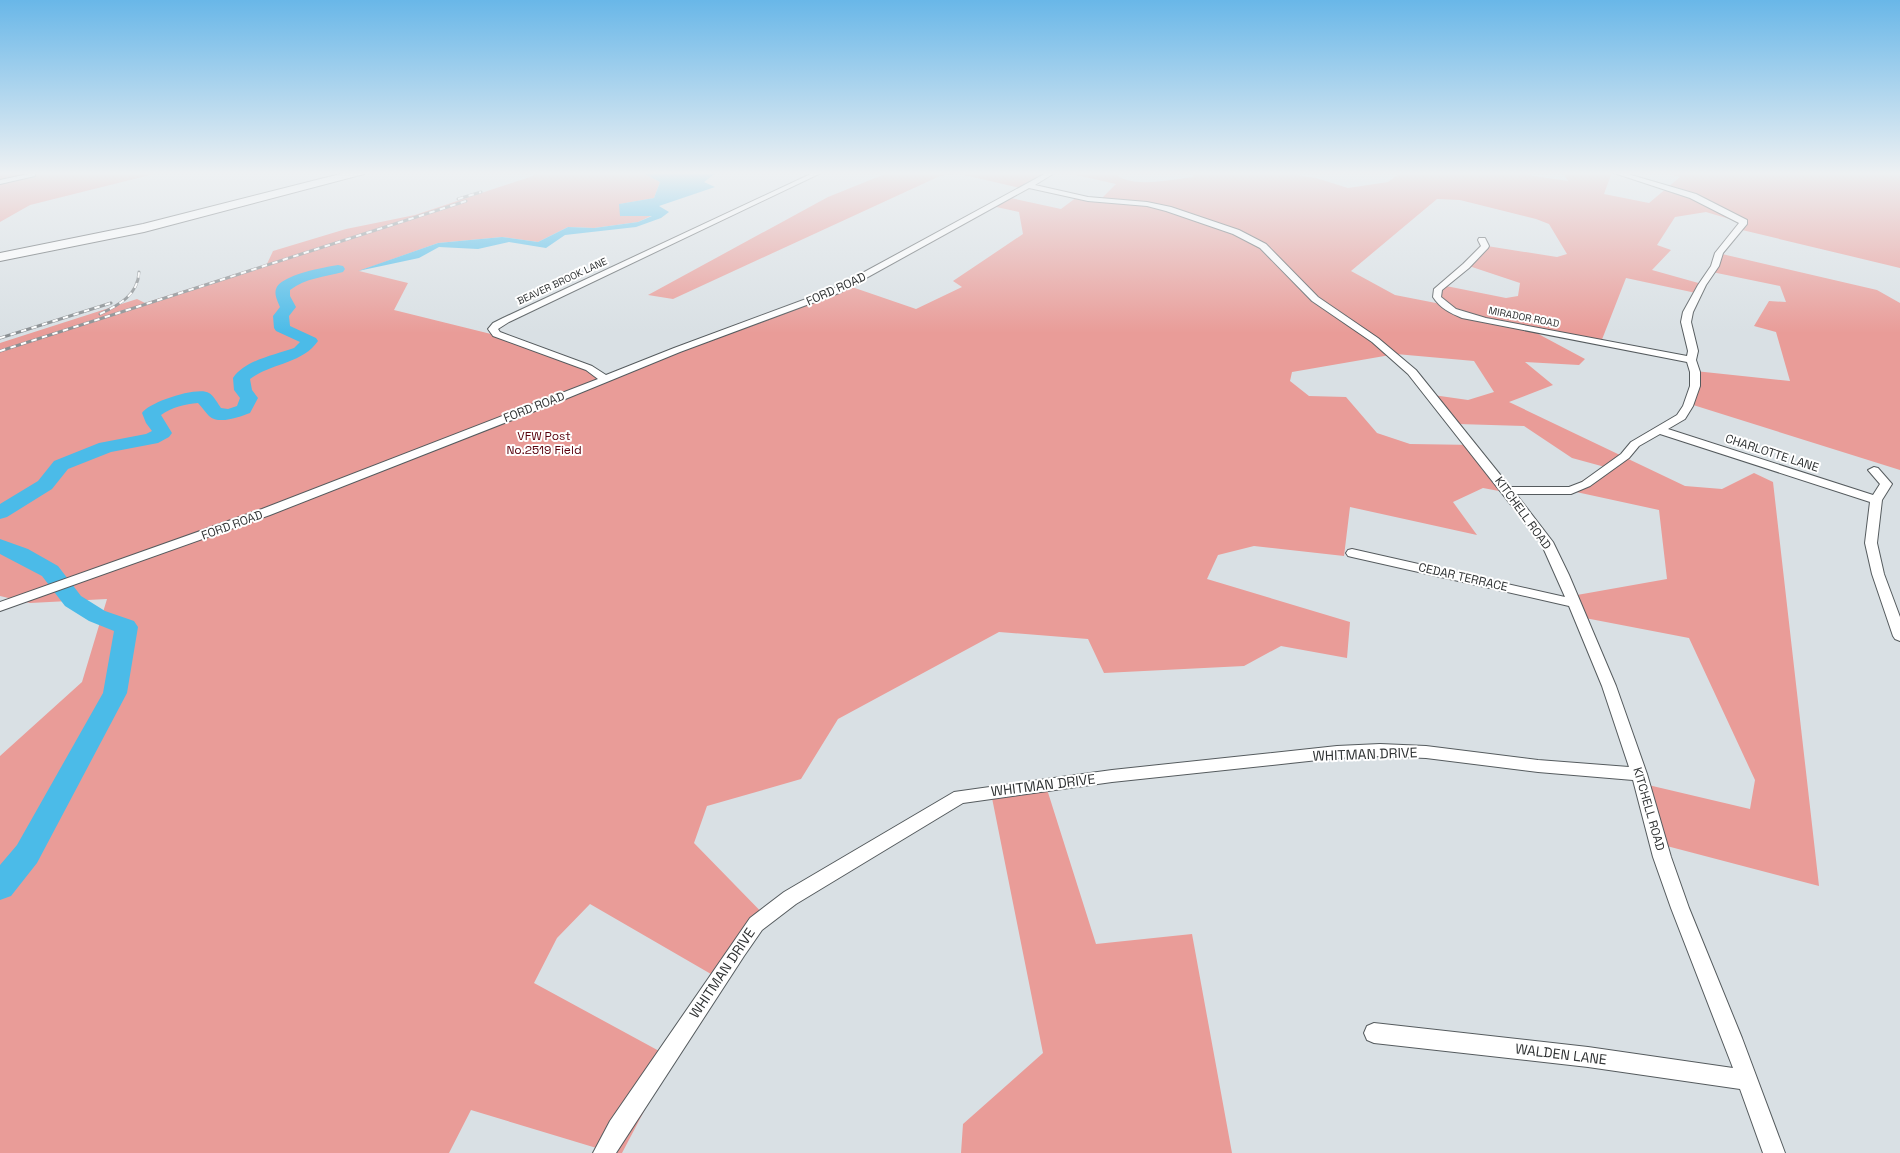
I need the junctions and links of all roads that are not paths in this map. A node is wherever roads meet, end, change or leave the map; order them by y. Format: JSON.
{"nodes":[{"id":1,"x":152,"y":226,"type":"edge"},
{"id":2,"x":706,"y":226,"type":"edge"},
{"id":3,"x":957,"y":226,"type":"edge"},
{"id":4,"x":1218,"y":226,"type":"edge"},
{"id":5,"x":1741,"y":226,"type":"edge"},
{"id":6,"x":1482,"y":240,"type":"dead end"},
{"id":7,"x":0,"y":257,"type":"edge"},
{"id":8,"x":1691,"y":360,"type":"junction"},
{"id":9,"x":605,"y":379,"type":"junction"},
{"id":10,"x":1660,"y":430,"type":"junction"},
{"id":11,"x":1874,"y":470,"type":"dead end"},
{"id":12,"x":1508,"y":491,"type":"junction"},
{"id":13,"x":1876,"y":500,"type":"junction"},
{"id":14,"x":1352,"y":553,"type":"dead end"},
{"id":15,"x":1574,"y":603,"type":"junction"},
{"id":16,"x":0,"y":607,"type":"edge"},
{"id":17,"x":1900,"y":636,"type":"edge"},
{"id":18,"x":1639,"y":774,"type":"junction"},
{"id":19,"x":1374,"y":1033,"type":"dead end"},
{"id":20,"x":1748,"y":1080,"type":"junction"},
{"id":21,"x":604,"y":1153,"type":"edge"},
{"id":22,"x":1774,"y":1153,"type":"edge"}],
"edges":[{"from":1,"to":7,"type":"main road"},
{"from":2,"to":9,"type":"street","name":"BEAVER BROOK LANE"},
{"from":3,"to":9,"type":"street","name":"FORD ROAD"},
{"from":4,"to":12,"type":"street","name":"KITCHELL ROAD"},
{"from":5,"to":8,"type":"street"},
{"from":6,"to":8,"type":"street","name":"MIRADOR ROAD"},
{"from":8,"to":10,"type":"street"},
{"from":9,"to":16,"type":"street","name":"FORD ROAD"},
{"from":10,"to":12,"type":"street"},
{"from":10,"to":13,"type":"street","name":"CHARLOTTE LANE"},
{"from":11,"to":13,"type":"street"},
{"from":12,"to":15,"type":"street","name":"KITCHELL ROAD"},
{"from":13,"to":17,"type":"street"},
{"from":14,"to":15,"type":"street","name":"CEDAR TERRACE"},
{"from":15,"to":18,"type":"street","name":"KITCHELL ROAD"},
{"from":18,"to":20,"type":"street","name":"KITCHELL ROAD"},
{"from":18,"to":21,"type":"street","name":"WHITMAN DRIVE"},
{"from":19,"to":20,"type":"street","name":"WALDEN LANE"},
{"from":20,"to":22,"type":"street","name":"KITCHELL ROAD"}]}
